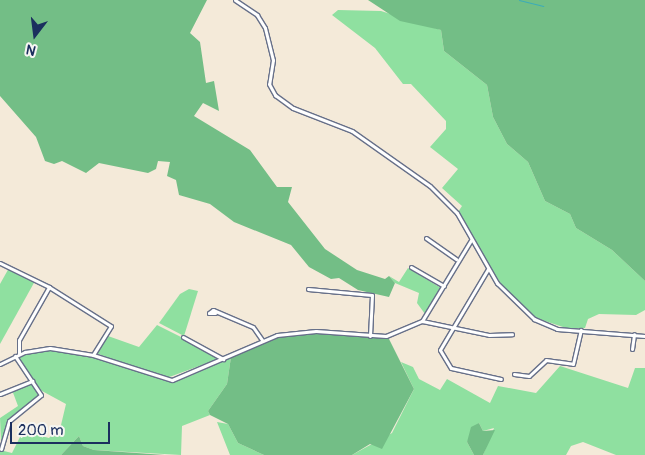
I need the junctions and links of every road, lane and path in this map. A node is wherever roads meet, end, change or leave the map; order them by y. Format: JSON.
{"nodes":[{"id":1,"x":235,"y":0,"type":"edge"},
{"id":2,"x":426,"y":238,"type":"dead end"},
{"id":3,"x":471,"y":240,"type":"junction"},
{"id":4,"x":456,"y":259,"type":"junction"},
{"id":5,"x":0,"y":263,"type":"edge"},
{"id":6,"x":411,"y":267,"type":"dead end"},
{"id":7,"x":488,"y":269,"type":"junction"},
{"id":8,"x":444,"y":286,"type":"junction"},
{"id":9,"x":49,"y":287,"type":"junction"},
{"id":10,"x":308,"y":289,"type":"dead end"},
{"id":11,"x":215,"y":313,"type":"dead end"},
{"id":12,"x":422,"y":321,"type":"junction"},
{"id":13,"x":450,"y":326,"type":"junction"},
{"id":14,"x":581,"y":330,"type":"junction"},
{"id":15,"x":512,"y":334,"type":"dead end"},
{"id":16,"x":634,"y":334,"type":"junction"},
{"id":17,"x":370,"y":336,"type":"junction"},
{"id":18,"x":645,"y":336,"type":"edge"},
{"id":19,"x":183,"y":337,"type":"dead end"},
{"id":20,"x":262,"y":340,"type":"junction"},
{"id":21,"x":632,"y":349,"type":"dead end"},
{"id":22,"x":17,"y":355,"type":"junction"},
{"id":23,"x":93,"y":355,"type":"junction"},
{"id":24,"x":223,"y":359,"type":"junction"},
{"id":25,"x":0,"y":364,"type":"edge"},
{"id":26,"x":514,"y":374,"type":"dead end"},
{"id":27,"x":501,"y":379,"type":"dead end"},
{"id":28,"x":32,"y":380,"type":"junction"},
{"id":29,"x":0,"y":394,"type":"edge"},
{"id":30,"x":2,"y":448,"type":"dead end"}],
"edges":[{"from":1,"to":3,"type":"street"},
{"from":2,"to":4,"type":"street"},
{"from":3,"to":4,"type":"street"},
{"from":3,"to":7,"type":"street"},
{"from":4,"to":8,"type":"street"},
{"from":5,"to":9,"type":"street"},
{"from":6,"to":8,"type":"street"},
{"from":7,"to":13,"type":"street"},
{"from":7,"to":14,"type":"street"},
{"from":8,"to":12,"type":"street"},
{"from":9,"to":22,"type":"street"},
{"from":9,"to":23,"type":"street"},
{"from":10,"to":17,"type":"street"},
{"from":11,"to":20,"type":"street"},
{"from":12,"to":13,"type":"street"},
{"from":12,"to":17,"type":"street"},
{"from":13,"to":15,"type":"street"},
{"from":13,"to":27,"type":"street"},
{"from":14,"to":16,"type":"street"},
{"from":14,"to":26,"type":"street"},
{"from":16,"to":18,"type":"street"},
{"from":16,"to":21,"type":"street"},
{"from":17,"to":20,"type":"street"},
{"from":19,"to":24,"type":"street"},
{"from":20,"to":24,"type":"street"},
{"from":22,"to":23,"type":"street"},
{"from":22,"to":25,"type":"street"},
{"from":22,"to":28,"type":"street"},
{"from":23,"to":24,"type":"street"},
{"from":28,"to":29,"type":"street"},
{"from":28,"to":30,"type":"street"}]}
